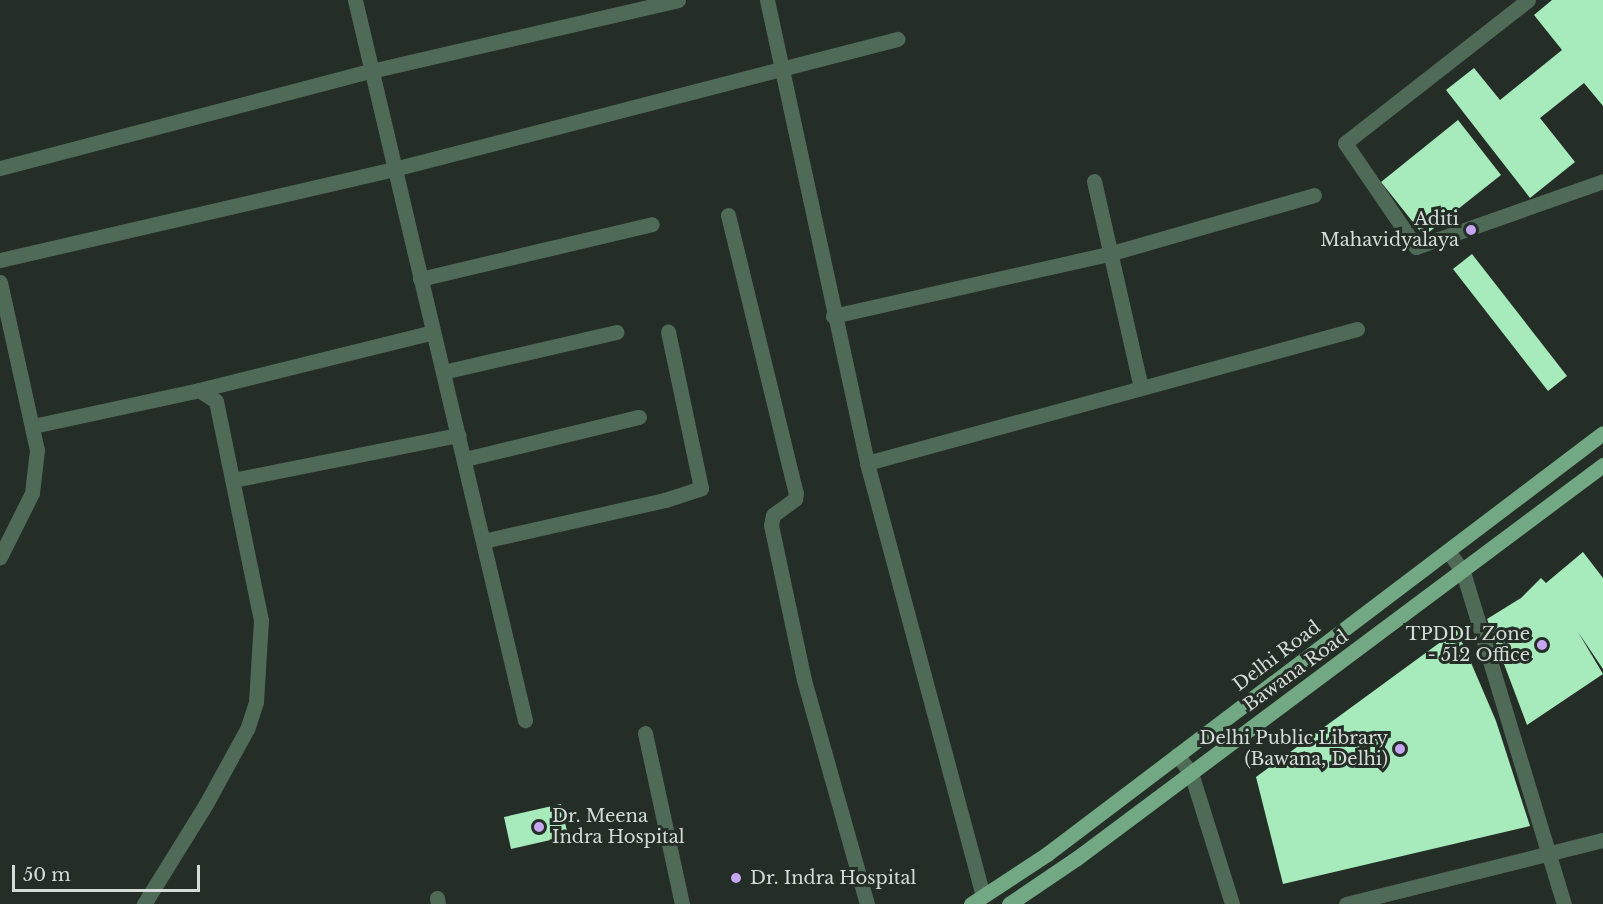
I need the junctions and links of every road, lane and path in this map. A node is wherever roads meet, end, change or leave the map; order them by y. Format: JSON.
{"nodes":[{"id":1,"x":355,"y":0,"type":"edge"},
{"id":2,"x":678,"y":0,"type":"edge"},
{"id":3,"x":767,"y":0,"type":"edge"},
{"id":4,"x":1528,"y":0,"type":"edge"},
{"id":5,"x":897,"y":39,"type":"dead end"},
{"id":6,"x":781,"y":68,"type":"junction"},
{"id":7,"x":371,"y":71,"type":"junction"},
{"id":8,"x":0,"y":168,"type":"edge"},
{"id":9,"x":394,"y":169,"type":"junction"},
{"id":10,"x":1094,"y":181,"type":"dead end"},
{"id":11,"x":1603,"y":181,"type":"edge"},
{"id":12,"x":1314,"y":195,"type":"dead end"},
{"id":13,"x":728,"y":215,"type":"dead end"},
{"id":14,"x":652,"y":224,"type":"dead end"},
{"id":15,"x":1112,"y":253,"type":"junction"},
{"id":16,"x":0,"y":260,"type":"edge"},
{"id":17,"x":420,"y":279,"type":"junction"},
{"id":18,"x":0,"y":282,"type":"edge"},
{"id":19,"x":833,"y":316,"type":"junction"},
{"id":20,"x":1357,"y":329,"type":"dead end"},
{"id":21,"x":668,"y":331,"type":"dead end"},
{"id":22,"x":433,"y":332,"type":"junction"},
{"id":23,"x":616,"y":332,"type":"dead end"},
{"id":24,"x":443,"y":372,"type":"junction"},
{"id":25,"x":1141,"y":388,"type":"junction"},
{"id":26,"x":198,"y":390,"type":"junction"},
{"id":27,"x":639,"y":417,"type":"dead end"},
{"id":28,"x":33,"y":426,"type":"junction"},
{"id":29,"x":1603,"y":433,"type":"edge"},
{"id":30,"x":459,"y":435,"type":"junction"},
{"id":31,"x":465,"y":459,"type":"junction"},
{"id":32,"x":867,"y":463,"type":"junction"},
{"id":33,"x":1603,"y":465,"type":"edge"},
{"id":34,"x":233,"y":480,"type":"junction"},
{"id":35,"x":483,"y":541,"type":"junction"},
{"id":36,"x":1448,"y":551,"type":"junction"},
{"id":37,"x":0,"y":557,"type":"edge"},
{"id":38,"x":1463,"y":572,"type":"junction"},
{"id":39,"x":525,"y":720,"type":"dead end"},
{"id":40,"x":645,"y":734,"type":"dead end"},
{"id":41,"x":1177,"y":755,"type":"junction"},
{"id":42,"x":1191,"y":773,"type":"junction"},
{"id":43,"x":1603,"y":840,"type":"edge"},
{"id":44,"x":1552,"y":855,"type":"junction"},
{"id":45,"x":980,"y":901,"type":"edge"},
{"id":46,"x":144,"y":904,"type":"edge"},
{"id":47,"x":682,"y":904,"type":"edge"},
{"id":48,"x":867,"y":904,"type":"edge"},
{"id":49,"x":1009,"y":904,"type":"edge"},
{"id":50,"x":1232,"y":904,"type":"edge"},
{"id":51,"x":1346,"y":904,"type":"edge"},
{"id":52,"x":1564,"y":904,"type":"edge"}],
"edges":[{"from":1,"to":7,"type":"street"},
{"from":2,"to":7,"type":"street"},
{"from":3,"to":6,"type":"street"},
{"from":4,"to":11,"type":"street"},
{"from":5,"to":6,"type":"street"},
{"from":6,"to":9,"type":"street"},
{"from":6,"to":19,"type":"street"},
{"from":7,"to":8,"type":"street"},
{"from":7,"to":9,"type":"street"},
{"from":9,"to":16,"type":"street"},
{"from":9,"to":17,"type":"street"},
{"from":10,"to":15,"type":"street"},
{"from":12,"to":15,"type":"street"},
{"from":13,"to":48,"type":"street"},
{"from":14,"to":17,"type":"street"},
{"from":15,"to":19,"type":"street"},
{"from":15,"to":25,"type":"street"},
{"from":17,"to":22,"type":"street"},
{"from":18,"to":28,"type":"street"},
{"from":19,"to":32,"type":"street"},
{"from":20,"to":25,"type":"street"},
{"from":21,"to":35,"type":"street"},
{"from":22,"to":24,"type":"street"},
{"from":22,"to":26,"type":"street"},
{"from":23,"to":24,"type":"street"},
{"from":24,"to":30,"type":"street"},
{"from":25,"to":32,"type":"street"},
{"from":26,"to":28,"type":"street"},
{"from":26,"to":34,"type":"street"},
{"from":27,"to":31,"type":"street"},
{"from":28,"to":37,"type":"street"},
{"from":29,"to":36,"type":"main road","name":"Delhi Road"},
{"from":30,"to":31,"type":"street"},
{"from":30,"to":34,"type":"street"},
{"from":31,"to":35,"type":"street"},
{"from":32,"to":45,"type":"street"},
{"from":33,"to":38,"type":"main road","name":"Bawana Road"},
{"from":34,"to":46,"type":"street"},
{"from":35,"to":39,"type":"street"},
{"from":36,"to":38,"type":"street"},
{"from":36,"to":41,"type":"main road","name":"Delhi Road"},
{"from":38,"to":42,"type":"main road","name":"Bawana Road"},
{"from":38,"to":44,"type":"street"},
{"from":40,"to":47,"type":"street"},
{"from":41,"to":42,"type":"street"},
{"from":41,"to":45,"type":"main road","name":"Delhi Road"},
{"from":42,"to":49,"type":"main road","name":"Bawana Road"},
{"from":42,"to":50,"type":"street"},
{"from":43,"to":44,"type":"street"},
{"from":44,"to":51,"type":"street"},
{"from":44,"to":52,"type":"street"}]}
